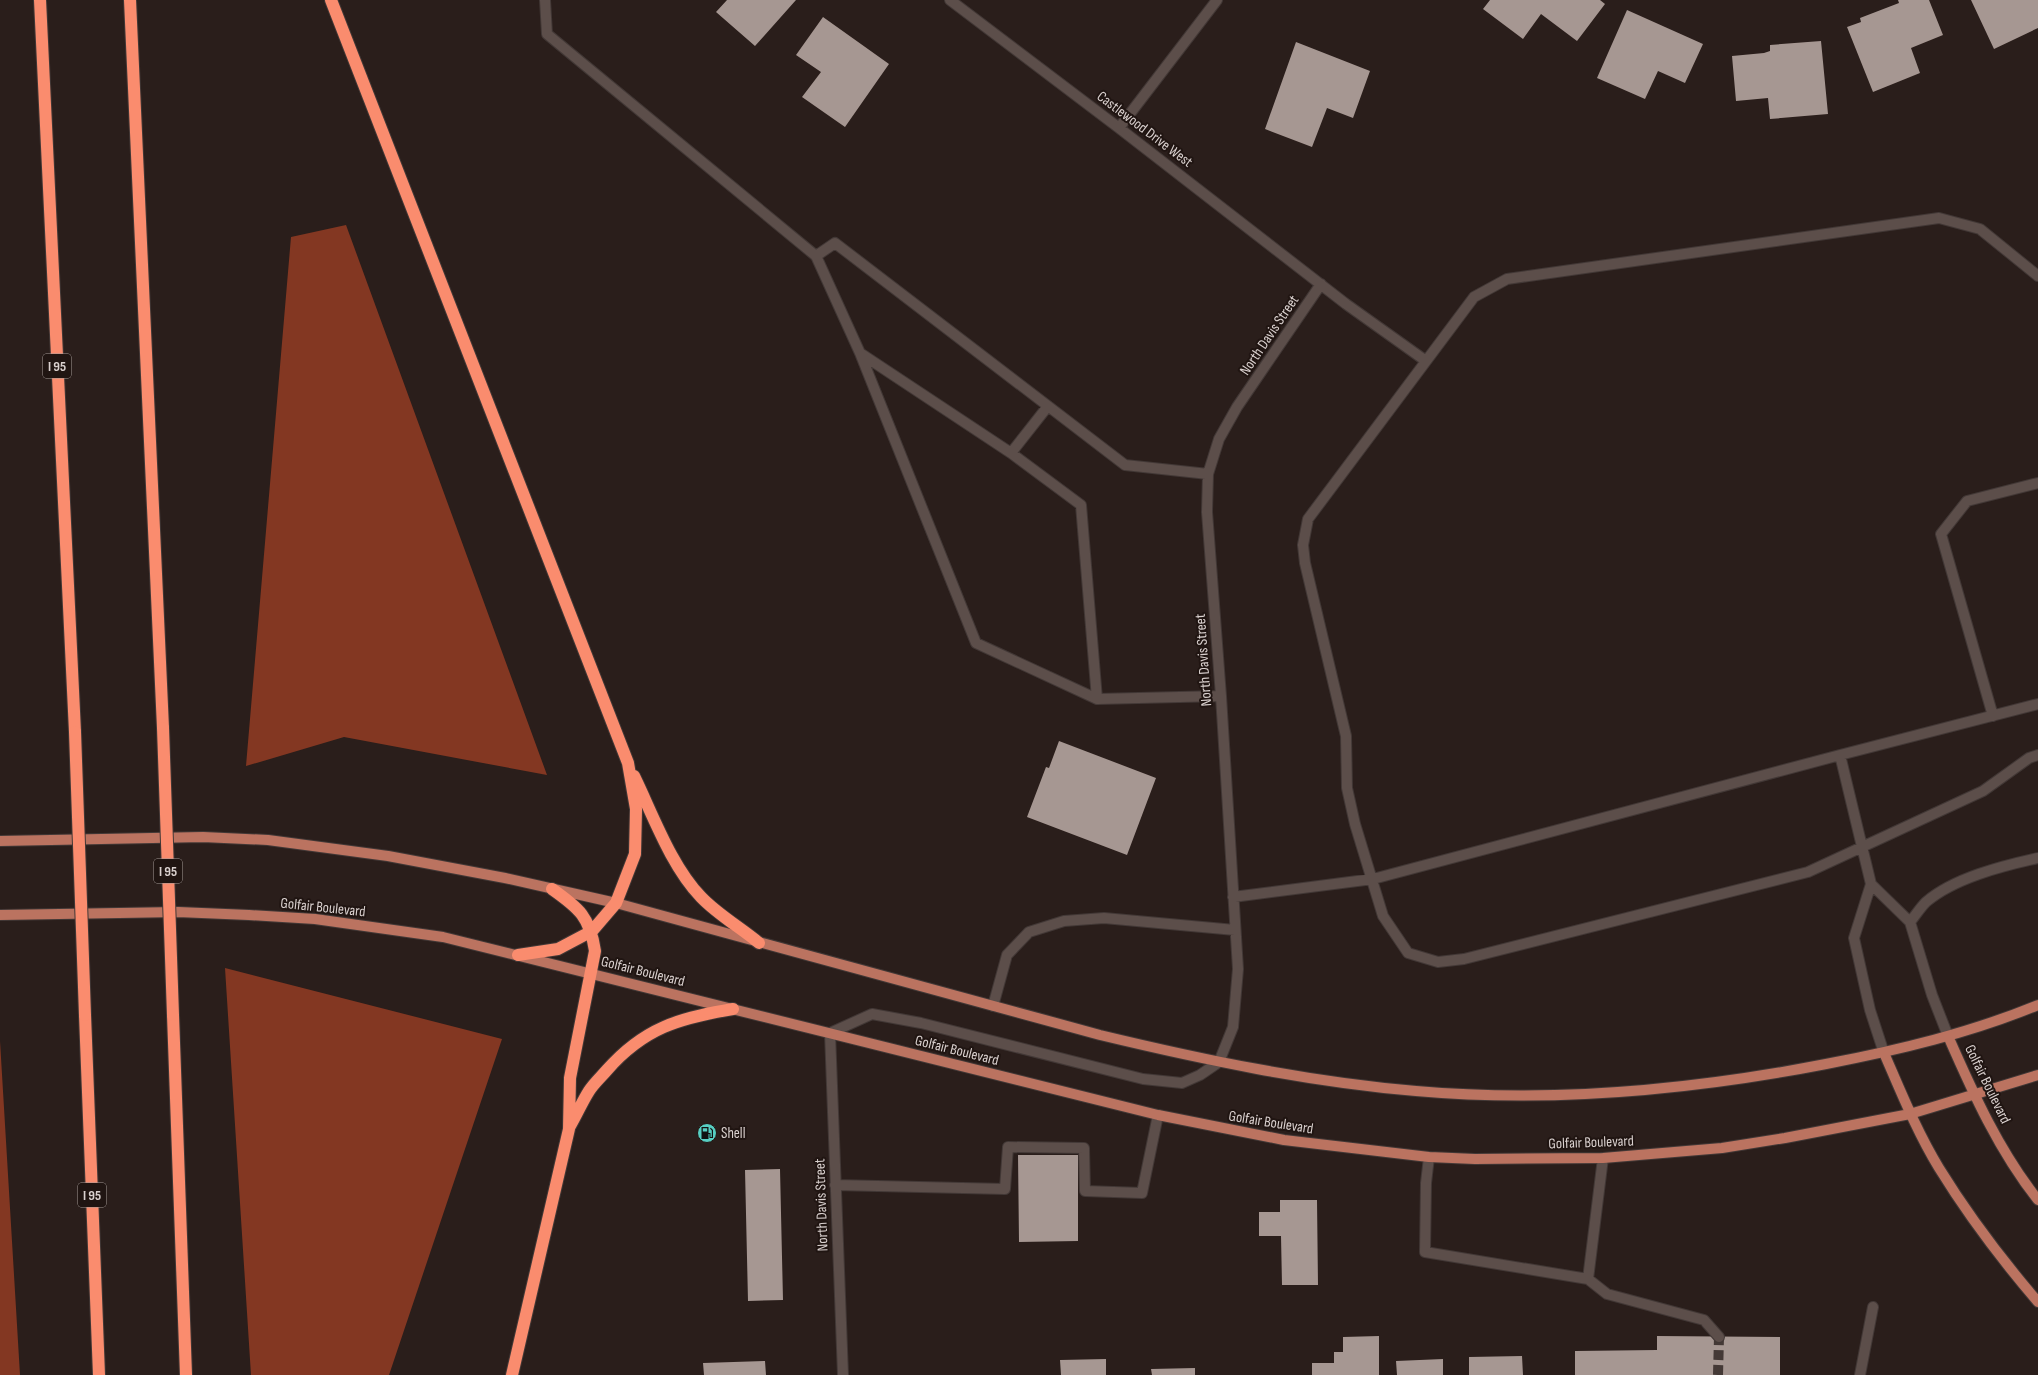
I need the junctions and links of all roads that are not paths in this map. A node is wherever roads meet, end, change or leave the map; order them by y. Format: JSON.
{"nodes":[{"id":1,"x":40,"y":0,"type":"edge"},
{"id":2,"x":130,"y":0,"type":"edge"},
{"id":3,"x":331,"y":0,"type":"edge"},
{"id":4,"x":545,"y":0,"type":"edge"},
{"id":5,"x":950,"y":0,"type":"edge"},
{"id":6,"x":1217,"y":0,"type":"edge"},
{"id":7,"x":1119,"y":128,"type":"junction"},
{"id":8,"x":816,"y":256,"type":"junction"},
{"id":9,"x":2038,"y":276,"type":"edge"},
{"id":10,"x":1321,"y":284,"type":"junction"},
{"id":11,"x":860,"y":353,"type":"junction"},
{"id":12,"x":1426,"y":360,"type":"junction"},
{"id":13,"x":1048,"y":406,"type":"junction"},
{"id":14,"x":1010,"y":453,"type":"junction"},
{"id":15,"x":1208,"y":474,"type":"junction"},
{"id":16,"x":2038,"y":483,"type":"edge"},
{"id":17,"x":1221,"y":696,"type":"junction"},
{"id":18,"x":1097,"y":698,"type":"junction"},
{"id":19,"x":2038,"y":704,"type":"edge"},
{"id":20,"x":1993,"y":716,"type":"junction"},
{"id":21,"x":1840,"y":755,"type":"junction"},
{"id":22,"x":2038,"y":755,"type":"edge"},
{"id":23,"x":628,"y":763,"type":"junction"},
{"id":24,"x":0,"y":841,"type":"edge"},
{"id":25,"x":1863,"y":848,"type":"junction"},
{"id":26,"x":2038,"y":858,"type":"edge"},
{"id":27,"x":1373,"y":880,"type":"junction"},
{"id":28,"x":1871,"y":884,"type":"junction"},
{"id":29,"x":552,"y":889,"type":"junction"},
{"id":30,"x":1233,"y":897,"type":"junction"},
{"id":31,"x":616,"y":903,"type":"junction"},
{"id":32,"x":0,"y":915,"type":"edge"},
{"id":33,"x":1910,"y":922,"type":"junction"},
{"id":34,"x":1235,"y":930,"type":"junction"},
{"id":35,"x":592,"y":931,"type":"junction"},
{"id":36,"x":759,"y":943,"type":"junction"},
{"id":37,"x":518,"y":955,"type":"junction"},
{"id":38,"x":592,"y":974,"type":"junction"},
{"id":39,"x":2038,"y":1005,"type":"edge"},
{"id":40,"x":993,"y":1006,"type":"junction"},
{"id":41,"x":733,"y":1009,"type":"junction"},
{"id":42,"x":830,"y":1033,"type":"junction"},
{"id":43,"x":1948,"y":1036,"type":"junction"},
{"id":44,"x":1884,"y":1053,"type":"junction"},
{"id":45,"x":1219,"y":1062,"type":"junction"},
{"id":46,"x":2038,"y":1074,"type":"edge"},
{"id":47,"x":1974,"y":1095,"type":"junction"},
{"id":48,"x":1910,"y":1114,"type":"junction"},
{"id":49,"x":1158,"y":1116,"type":"junction"},
{"id":50,"x":569,"y":1129,"type":"junction"},
{"id":51,"x":1429,"y":1157,"type":"junction"},
{"id":52,"x":1603,"y":1158,"type":"junction"},
{"id":53,"x":835,"y":1185,"type":"junction"},
{"id":54,"x":2038,"y":1200,"type":"edge"},
{"id":55,"x":1588,"y":1280,"type":"junction"},
{"id":56,"x":2038,"y":1302,"type":"edge"},
{"id":57,"x":1873,"y":1307,"type":"dead end"},
{"id":58,"x":1719,"y":1337,"type":"tunnel mouth"},
{"id":59,"x":100,"y":1375,"type":"edge"},
{"id":60,"x":186,"y":1375,"type":"edge"},
{"id":61,"x":512,"y":1375,"type":"edge"},
{"id":62,"x":843,"y":1375,"type":"edge"},
{"id":63,"x":1860,"y":1375,"type":"edge"}],
"edges":[{"from":1,"to":59,"type":"highway","number":"I 95","bridge":true},
{"from":2,"to":60,"type":"highway","number":"I 95","bridge":true},
{"from":3,"to":23,"type":"highway"},
{"from":4,"to":8,"type":"street"},
{"from":5,"to":7,"type":"street","name":"Castlewood Drive West"},
{"from":6,"to":7,"type":"street"},
{"from":7,"to":10,"type":"street","name":"Castlewood Drive West"},
{"from":8,"to":11,"type":"street"},
{"from":8,"to":13,"type":"street"},
{"from":9,"to":12,"type":"street"},
{"from":10,"to":12,"type":"street","name":"Castlewood Drive West"},
{"from":10,"to":15,"type":"street","name":"North Davis Street"},
{"from":11,"to":14,"type":"street"},
{"from":11,"to":18,"type":"street"},
{"from":12,"to":27,"type":"street"},
{"from":13,"to":14,"type":"street"},
{"from":13,"to":15,"type":"street"},
{"from":14,"to":18,"type":"street"},
{"from":15,"to":17,"type":"street","name":"North Davis Street"},
{"from":16,"to":20,"type":"street"},
{"from":17,"to":18,"type":"street"},
{"from":17,"to":30,"type":"street","name":"North Davis Street"},
{"from":19,"to":20,"type":"street"},
{"from":20,"to":21,"type":"street"},
{"from":21,"to":25,"type":"street"},
{"from":21,"to":27,"type":"street"},
{"from":22,"to":25,"type":"street"},
{"from":23,"to":31,"type":"highway"},
{"from":23,"to":36,"type":"highway"},
{"from":24,"to":29,"type":"main road","name":"Golfair Boulevard"},
{"from":25,"to":27,"type":"street"},
{"from":25,"to":28,"type":"street"},
{"from":26,"to":33,"type":"street"},
{"from":27,"to":30,"type":"street"},
{"from":28,"to":33,"type":"street"},
{"from":28,"to":44,"type":"street"},
{"from":29,"to":31,"type":"main road","name":"Golfair Boulevard"},
{"from":29,"to":35,"type":"highway"},
{"from":30,"to":34,"type":"street","name":"North Davis Street"},
{"from":31,"to":35,"type":"highway"},
{"from":31,"to":36,"type":"main road","name":"Golfair Boulevard"},
{"from":32,"to":37,"type":"main road","name":"Golfair Boulevard"},
{"from":33,"to":43,"type":"street"},
{"from":34,"to":40,"type":"street"},
{"from":34,"to":45,"type":"street","name":"North Davis Street"},
{"from":35,"to":37,"type":"highway"},
{"from":35,"to":38,"type":"highway"},
{"from":36,"to":40,"type":"main road","name":"Golfair Boulevard"},
{"from":37,"to":38,"type":"main road","name":"Golfair Boulevard"},
{"from":38,"to":41,"type":"main road","name":"Golfair Boulevard"},
{"from":38,"to":50,"type":"highway"},
{"from":39,"to":43,"type":"main road"},
{"from":40,"to":45,"type":"main road","name":"Golfair Boulevard"},
{"from":41,"to":42,"type":"main road","name":"Golfair Boulevard"},
{"from":41,"to":50,"type":"highway"},
{"from":42,"to":45,"type":"street"},
{"from":42,"to":49,"type":"main road","name":"Golfair Boulevard"},
{"from":42,"to":53,"type":"street","name":"North Davis Street"},
{"from":43,"to":44,"type":"main road","name":"Golfair Boulevard"},
{"from":43,"to":47,"type":"main road","name":"Golfair Boulevard"},
{"from":44,"to":45,"type":"main road","name":"Golfair Boulevard"},
{"from":44,"to":48,"type":"main road"},
{"from":46,"to":47,"type":"main road","name":"Golfair Boulevard"},
{"from":47,"to":48,"type":"main road","name":"Golfair Boulevard"},
{"from":47,"to":54,"type":"main road","name":"Golfair Boulevard"},
{"from":48,"to":52,"type":"main road","name":"Golfair Boulevard"},
{"from":48,"to":56,"type":"main road"},
{"from":49,"to":51,"type":"main road","name":"Golfair Boulevard"},
{"from":49,"to":53,"type":"street"},
{"from":50,"to":61,"type":"highway"},
{"from":51,"to":52,"type":"main road","name":"Golfair Boulevard"},
{"from":51,"to":55,"type":"street"},
{"from":52,"to":55,"type":"street"},
{"from":53,"to":62,"type":"street","name":"North Davis Street"},
{"from":55,"to":58,"type":"street"},
{"from":57,"to":63,"type":"street"}]}
